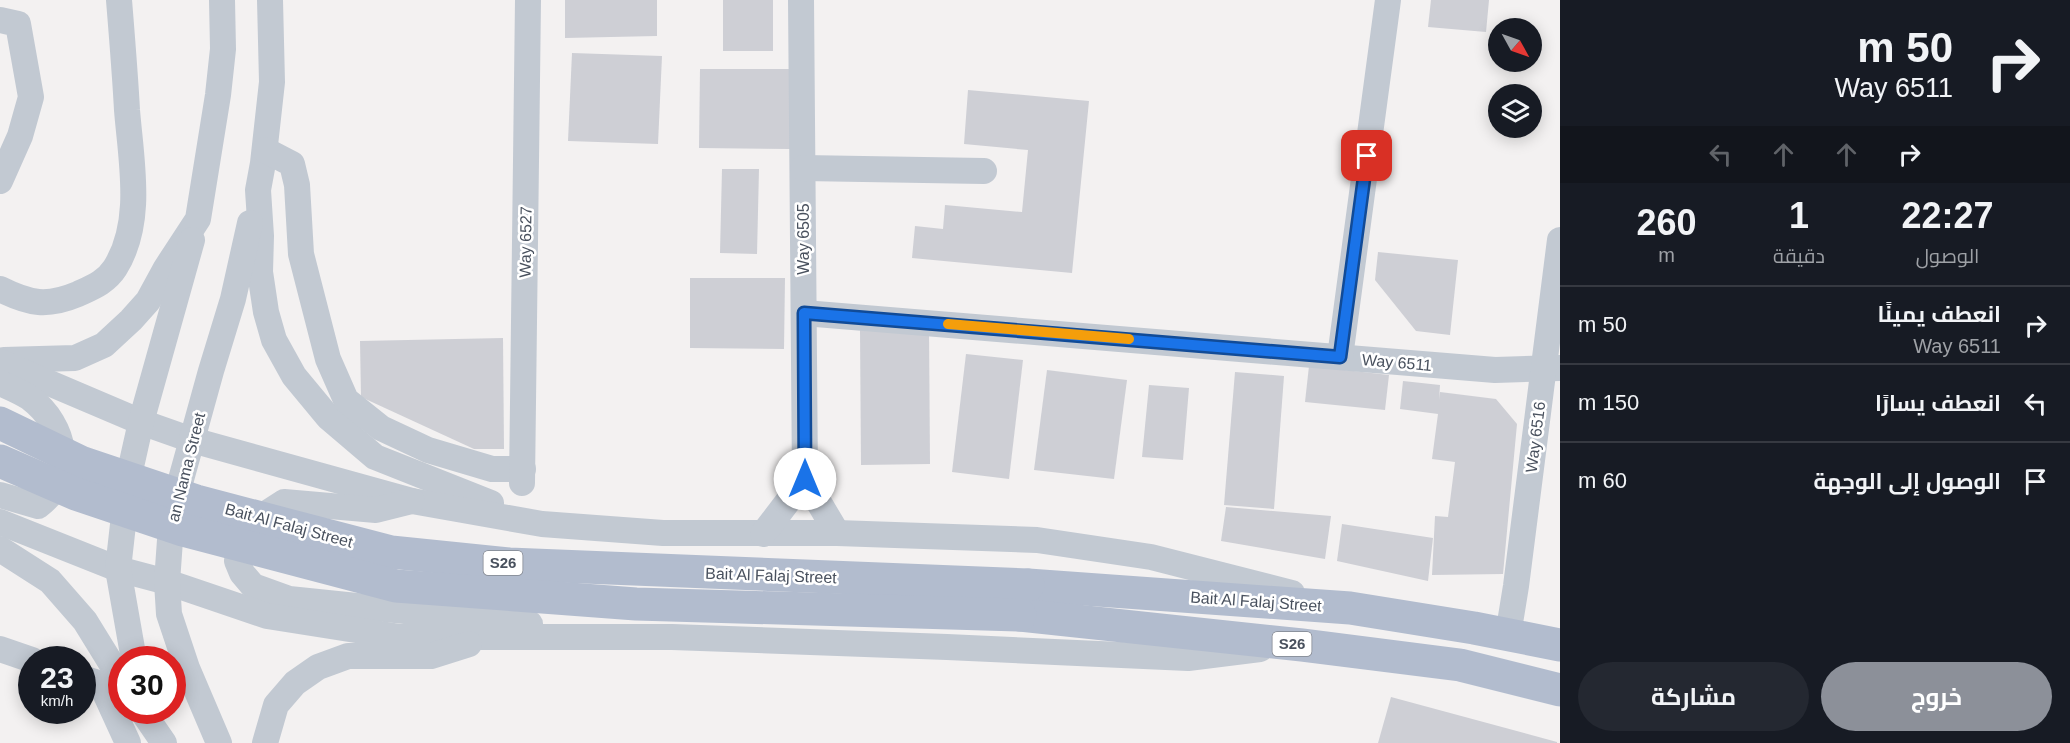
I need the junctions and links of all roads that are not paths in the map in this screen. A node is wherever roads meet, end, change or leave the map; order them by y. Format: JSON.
{"nodes":[{"id":1,"x":119,"y":0,"type":"edge"},
{"id":2,"x":222,"y":0,"type":"edge"},
{"id":3,"x":270,"y":0,"type":"edge"},
{"id":4,"x":528,"y":0,"type":"edge"},
{"id":5,"x":801,"y":0,"type":"edge"},
{"id":6,"x":1388,"y":0,"type":"edge"},
{"id":7,"x":0,"y":20,"type":"edge"},
{"id":8,"x":10,"y":131,"type":"edge"},
{"id":9,"x":265,"y":150,"type":"junction"},
{"id":10,"x":803,"y":168,"type":"junction"},
{"id":11,"x":984,"y":171,"type":"dead end"},
{"id":12,"x":0,"y":181,"type":"edge"},
{"id":13,"x":258,"y":190,"type":"junction"},
{"id":14,"x":198,"y":219,"type":"junction"},
{"id":15,"x":1560,"y":240,"type":"edge"},
{"id":16,"x":0,"y":290,"type":"edge"},
{"id":17,"x":804,"y":313,"type":"junction"},
{"id":18,"x":1340,"y":357,"type":"junction"},
{"id":19,"x":0,"y":361,"type":"edge"},
{"id":20,"x":1552,"y":368,"type":"edge"},
{"id":21,"x":0,"y":383,"type":"edge"},
{"id":22,"x":141,"y":422,"type":"junction"},
{"id":23,"x":0,"y":423,"type":"edge"},
{"id":24,"x":192,"y":440,"type":"junction"},
{"id":25,"x":0,"y":461,"type":"edge"},
{"id":26,"x":805,"y":479,"type":"junction"},
{"id":27,"x":0,"y":495,"type":"edge"},
{"id":28,"x":412,"y":501,"type":"junction"},
{"id":29,"x":0,"y":522,"type":"edge"},
{"id":30,"x":542,"y":524,"type":"junction"},
{"id":31,"x":837,"y":533,"type":"junction"},
{"id":32,"x":763,"y":534,"type":"junction"},
{"id":33,"x":0,"y":549,"type":"edge"},
{"id":34,"x":118,"y":569,"type":"junction"},
{"id":35,"x":167,"y":582,"type":"junction"},
{"id":36,"x":1024,"y":600,"type":"junction"},
{"id":37,"x":1350,"y":608,"type":"junction"},
{"id":38,"x":1508,"y":634,"type":"junction"},
{"id":39,"x":587,"y":636,"type":"junction"},
{"id":40,"x":492,"y":637,"type":"junction"},
{"id":41,"x":1302,"y":645,"type":"junction"},
{"id":42,"x":1560,"y":645,"type":"edge"},
{"id":43,"x":132,"y":646,"type":"edge"},
{"id":44,"x":0,"y":650,"type":"edge"},
{"id":45,"x":18,"y":656,"type":"edge"},
{"id":46,"x":108,"y":658,"type":"edge"},
{"id":47,"x":96,"y":682,"type":"edge"},
{"id":48,"x":1560,"y":690,"type":"edge"},
{"id":49,"x":152,"y":724,"type":"edge"},
{"id":50,"x":158,"y":724,"type":"edge"},
{"id":51,"x":128,"y":743,"type":"edge"},
{"id":52,"x":166,"y":743,"type":"edge"},
{"id":53,"x":219,"y":743,"type":"edge"},
{"id":54,"x":265,"y":743,"type":"edge"}],
"edges":[{"from":1,"to":16,"type":"street"},
{"from":2,"to":14,"type":"street"},
{"from":3,"to":9,"type":"street"},
{"from":4,"to":9,"type":"street","name":"Way 6527"},
{"from":5,"to":10,"type":"street","name":"Way 6505"},
{"from":6,"to":18,"type":"street"},
{"from":7,"to":8,"type":"street"},
{"from":8,"to":12,"type":"street"},
{"from":9,"to":13,"type":"street"},
{"from":10,"to":11,"type":"street"},
{"from":10,"to":17,"type":"street","name":"Way 6505"},
{"from":13,"to":24,"type":"street","name":"an Nama Street"},
{"from":13,"to":30,"type":"street"},
{"from":14,"to":19,"type":"street"},
{"from":14,"to":22,"type":"street"},
{"from":15,"to":20,"type":"street","name":"Way 6516"},
{"from":17,"to":18,"type":"street","name":"Way 6511"},
{"from":17,"to":26,"type":"street","name":"Way 6505"},
{"from":18,"to":20,"type":"street","name":"Way 6511"},
{"from":19,"to":22,"type":"street"},
{"from":20,"to":38,"type":"street","name":"Way 6516"},
{"from":21,"to":27,"type":"street"},
{"from":22,"to":24,"type":"street"},
{"from":22,"to":34,"type":"street"},
{"from":23,"to":36,"type":"main road","name":"Bait Al Falaj Street","number":"S26","bridge":true},
{"from":24,"to":28,"type":"street"},
{"from":24,"to":35,"type":"street","name":"an Nama Street"},
{"from":25,"to":36,"type":"main road","name":"Bait Al Falaj Street","number":"S26","bridge":true},
{"from":26,"to":31,"type":"street"},
{"from":26,"to":32,"type":"street"},
{"from":28,"to":30,"type":"street"},
{"from":28,"to":39,"type":"street"},
{"from":29,"to":34,"type":"street"},
{"from":30,"to":32,"type":"street"},
{"from":31,"to":32,"type":"street"},
{"from":31,"to":37,"type":"street"},
{"from":33,"to":46,"type":"street"},
{"from":34,"to":35,"type":"street"},
{"from":34,"to":43,"type":"street"},
{"from":35,"to":40,"type":"street"},
{"from":35,"to":53,"type":"street","name":"an Nama Street"},
{"from":36,"to":37,"type":"main road","name":"Bait Al Falaj Street","number":"S26"},
{"from":36,"to":41,"type":"main road","name":"Bait Al Falaj Street","number":"S26"},
{"from":37,"to":38,"type":"main road","name":"Bait Al Falaj Street","number":"S26"},
{"from":38,"to":42,"type":"main road","name":"Bait Al Falaj Street","number":"S26"},
{"from":39,"to":40,"type":"street"},
{"from":39,"to":41,"type":"street"},
{"from":40,"to":54,"type":"street"},
{"from":41,"to":48,"type":"main road","name":"Bait Al Falaj Street","number":"S26"},
{"from":44,"to":45,"type":"street"},
{"from":47,"to":51,"type":"street"},
{"from":49,"to":52,"type":"street"},
{"from":50,"to":52,"type":"street"}]}
